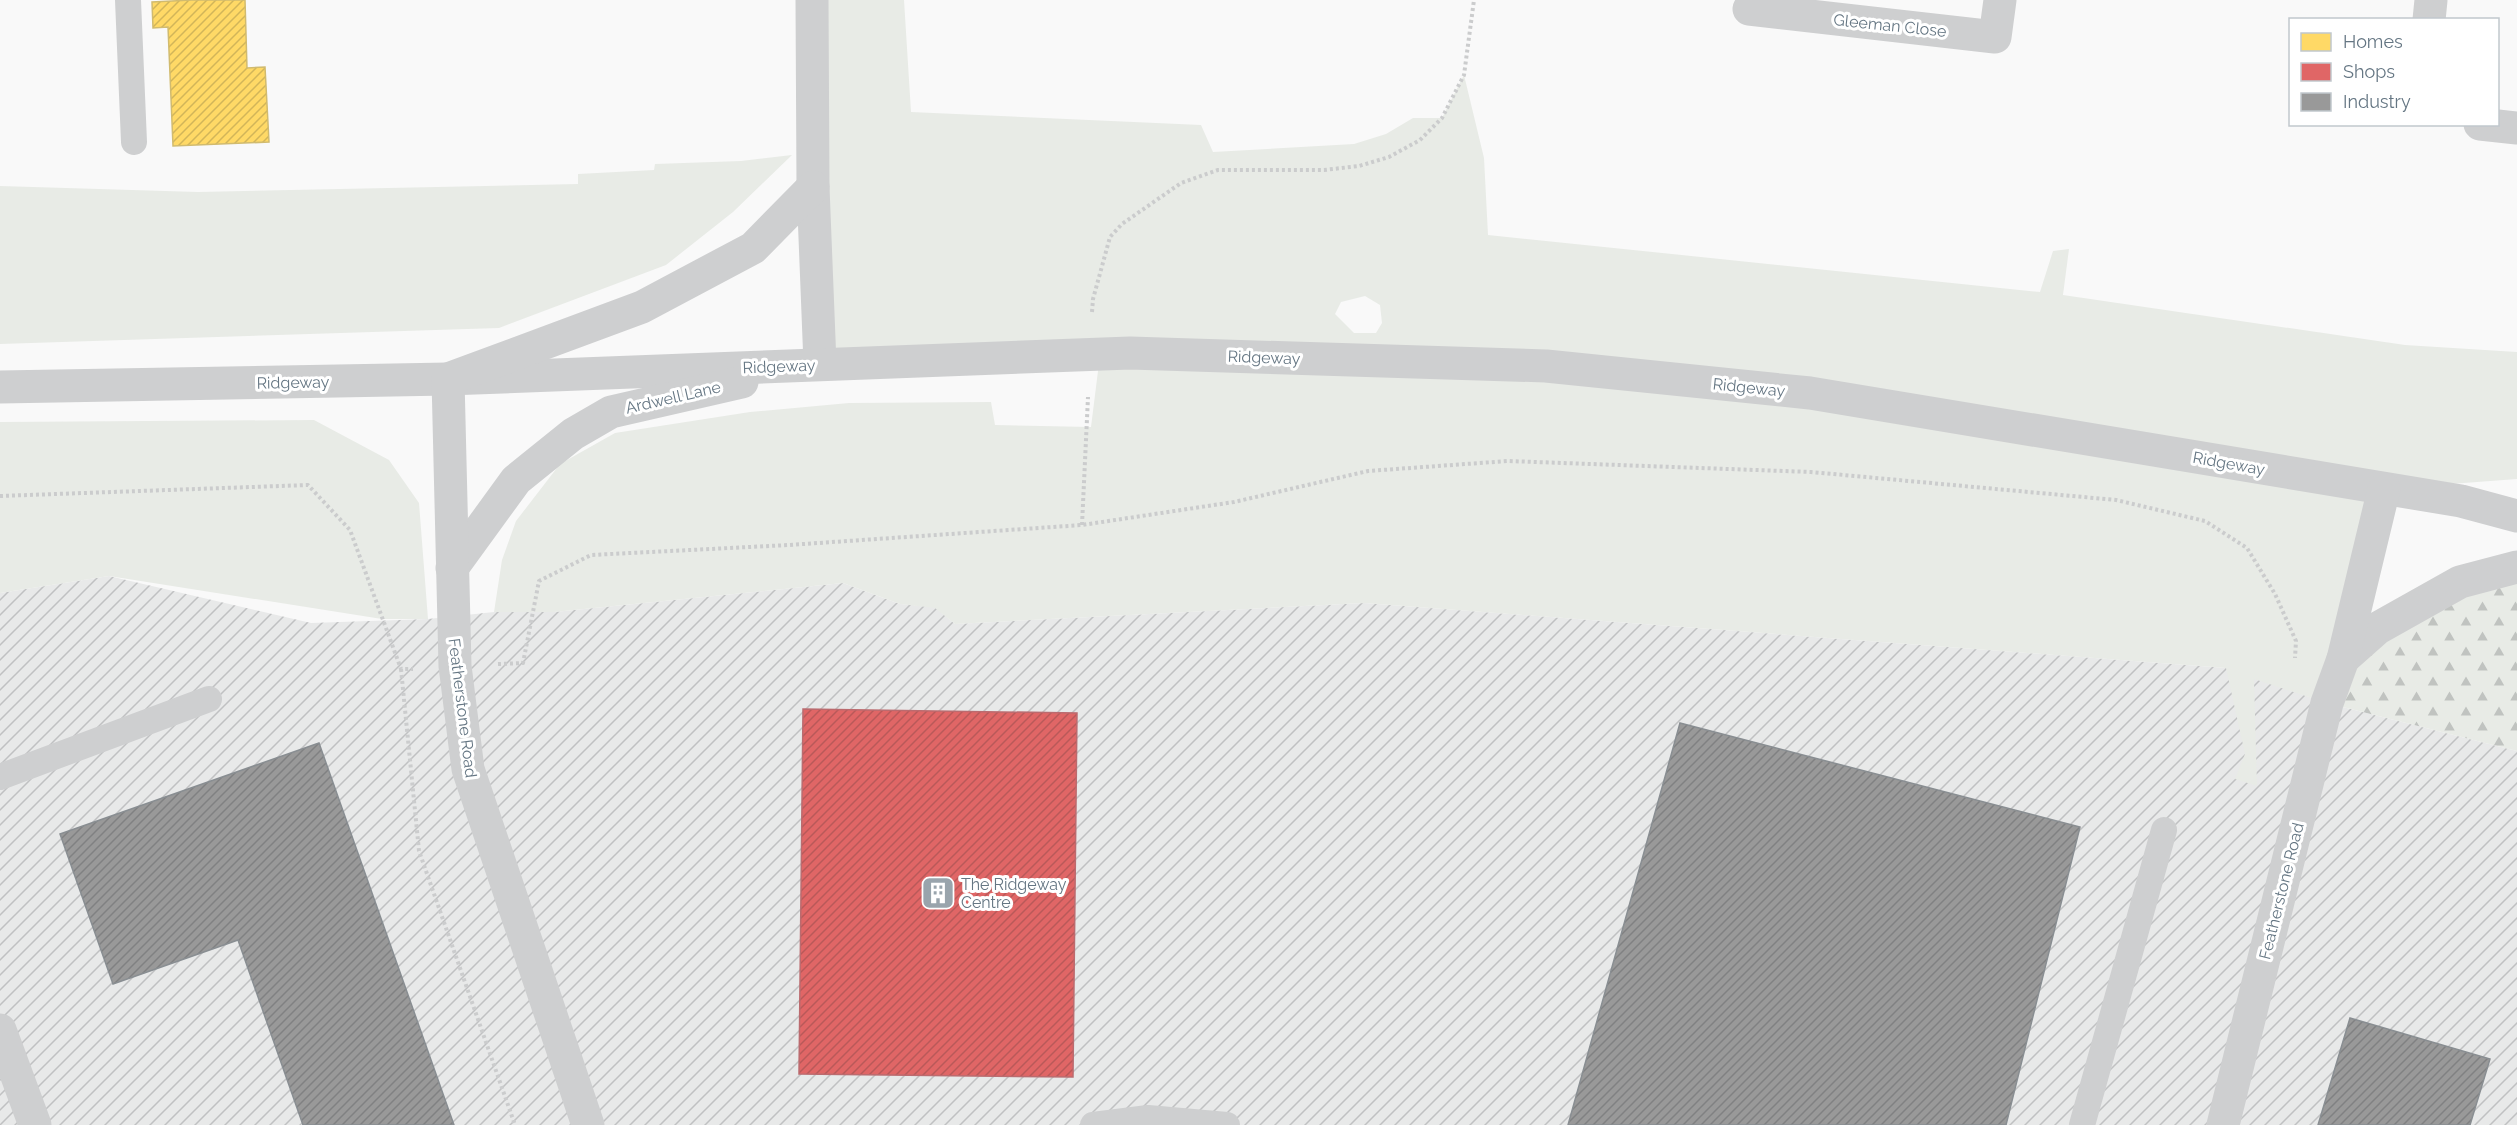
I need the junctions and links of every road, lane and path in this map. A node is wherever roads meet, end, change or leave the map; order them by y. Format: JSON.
{"nodes":[{"id":1,"x":128,"y":0,"type":"edge"},
{"id":2,"x":812,"y":0,"type":"edge"},
{"id":3,"x":1474,"y":0,"type":"edge"},
{"id":4,"x":2000,"y":0,"type":"edge"},
{"id":5,"x":2431,"y":0,"type":"edge"},
{"id":6,"x":1749,"y":9,"type":"dead end"},
{"id":7,"x":2428,"y":18,"type":"edge"},
{"id":8,"x":2498,"y":126,"type":"edge"},
{"id":9,"x":2517,"y":128,"type":"edge"},
{"id":10,"x":134,"y":142,"type":"dead end"},
{"id":11,"x":813,"y":187,"type":"junction"},
{"id":12,"x":1092,"y":322,"type":"dead end"},
{"id":13,"x":820,"y":364,"type":"junction"},
{"id":14,"x":448,"y":379,"type":"junction"},
{"id":15,"x":0,"y":387,"type":"edge"},
{"id":16,"x":1088,"y":394,"type":"dead end"},
{"id":17,"x":2384,"y":489,"type":"junction"},
{"id":18,"x":2517,"y":492,"type":"edge"},
{"id":19,"x":0,"y":496,"type":"edge"},
{"id":20,"x":2462,"y":501,"type":"junction"},
{"id":21,"x":2517,"y":516,"type":"edge"},
{"id":22,"x":1082,"y":525,"type":"junction"},
{"id":23,"x":2517,"y":567,"type":"edge"},
{"id":24,"x":452,"y":568,"type":"junction"},
{"id":25,"x":2343,"y":658,"type":"junction"},
{"id":26,"x":2295,"y":661,"type":"dead end"},
{"id":27,"x":454,"y":666,"type":"junction"},
{"id":28,"x":400,"y":669,"type":"junction"},
{"id":29,"x":209,"y":699,"type":"dead end"},
{"id":30,"x":0,"y":777,"type":"edge"},
{"id":31,"x":2164,"y":830,"type":"dead end"},
{"id":32,"x":0,"y":1030,"type":"edge"},
{"id":33,"x":35,"y":1125,"type":"edge"},
{"id":34,"x":515,"y":1125,"type":"edge"},
{"id":35,"x":588,"y":1125,"type":"edge"},
{"id":36,"x":1093,"y":1125,"type":"edge"},
{"id":37,"x":1227,"y":1125,"type":"edge"},
{"id":38,"x":2082,"y":1125,"type":"edge"},
{"id":39,"x":2223,"y":1125,"type":"edge"}],
"edges":[{"from":1,"to":10,"type":"lane"},
{"from":2,"to":11,"type":"street"},
{"from":3,"to":12,"type":"path"},
{"from":4,"to":6,"type":"street","name":"Gleeman Close"},
{"from":5,"to":7,"type":"street"},
{"from":8,"to":9,"type":"street"},
{"from":11,"to":13,"type":"street"},
{"from":11,"to":14,"type":"street"},
{"from":13,"to":14,"type":"street","name":"Ridgeway"},
{"from":13,"to":17,"type":"street","name":"Ridgeway"},
{"from":13,"to":24,"type":"street","name":"Ardwell Lane"},
{"from":14,"to":15,"type":"street","name":"Ridgeway"},
{"from":14,"to":24,"type":"street","name":"Featherstone Road"},
{"from":16,"to":22,"type":"path"},
{"from":17,"to":20,"type":"street","name":"Ridgeway"},
{"from":17,"to":25,"type":"street","name":"Featherstone Road"},
{"from":18,"to":20,"type":"street"},
{"from":19,"to":28,"type":"path"},
{"from":20,"to":21,"type":"street","name":"Ridgeway"},
{"from":22,"to":26,"type":"path"},
{"from":22,"to":27,"type":"path"},
{"from":23,"to":25,"type":"street","name":"Featherstone Road"},
{"from":24,"to":27,"type":"street","name":"Featherstone Road"},
{"from":25,"to":39,"type":"street","name":"Featherstone Road"},
{"from":27,"to":28,"type":"path"},
{"from":27,"to":35,"type":"street","name":"Featherstone Road"},
{"from":28,"to":34,"type":"path"},
{"from":29,"to":30,"type":"lane"},
{"from":31,"to":38,"type":"lane"},
{"from":32,"to":33,"type":"street"},
{"from":36,"to":37,"type":"lane"}]}
